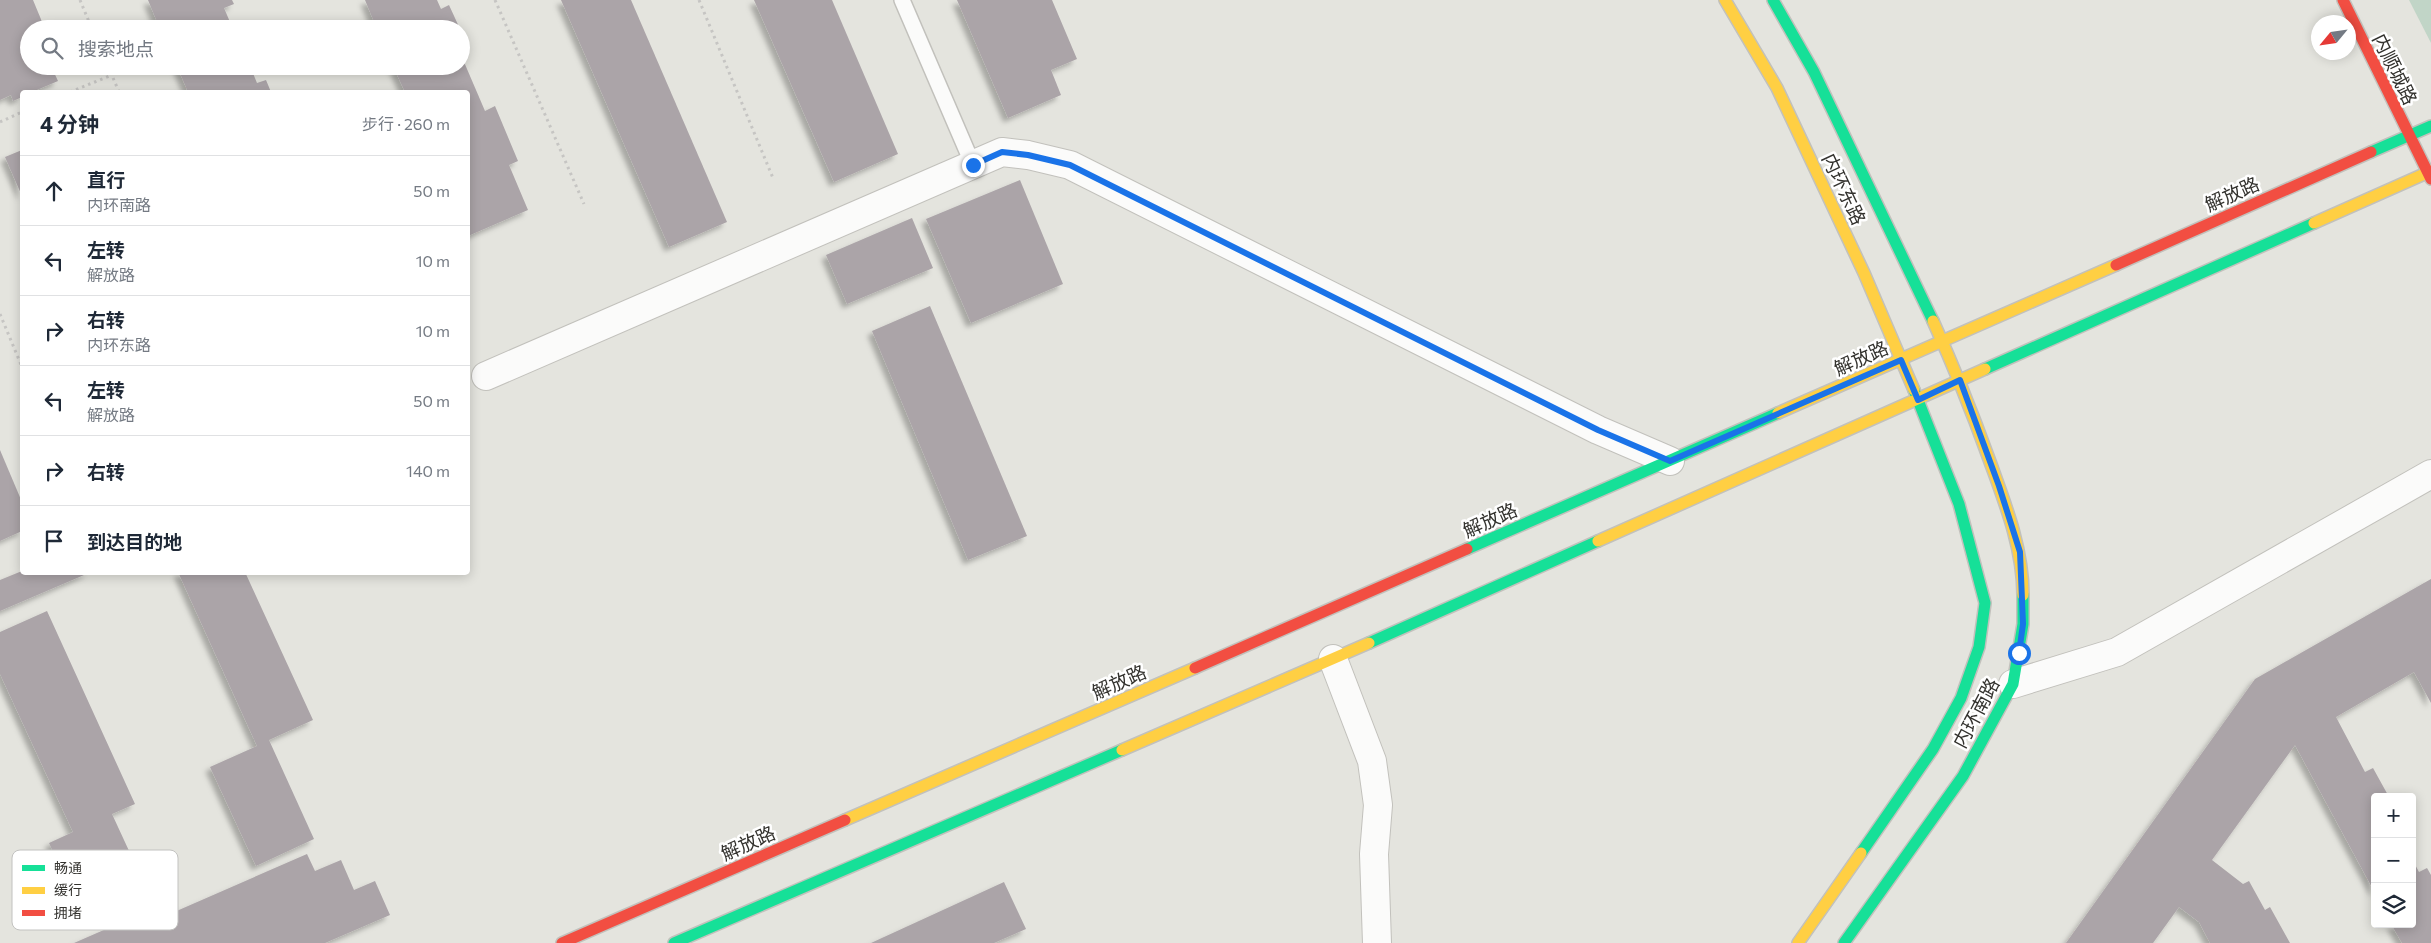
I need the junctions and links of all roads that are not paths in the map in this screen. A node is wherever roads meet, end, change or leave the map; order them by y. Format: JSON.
{"nodes":[{"id":1,"x":902,"y":0,"type":"edge"},
{"id":2,"x":1725,"y":0,"type":"edge"},
{"id":3,"x":1773,"y":0,"type":"edge"},
{"id":4,"x":2343,"y":0,"type":"edge"},
{"id":5,"x":2431,"y":126,"type":"edge"},
{"id":6,"x":2408,"y":135,"type":"junction"},
{"id":7,"x":973,"y":165,"type":"junction"},
{"id":8,"x":2430,"y":174,"type":"edge"},
{"id":9,"x":1943,"y":340,"type":"junction"},
{"id":10,"x":1901,"y":360,"type":"junction"},
{"id":11,"x":486,"y":376,"type":"dead end"},
{"id":12,"x":1960,"y":380,"type":"junction"},
{"id":13,"x":1918,"y":400,"type":"junction"},
{"id":14,"x":1670,"y":461,"type":"junction"},
{"id":15,"x":2431,"y":474,"type":"edge"},
{"id":16,"x":1333,"y":659,"type":"junction"},
{"id":17,"x":2013,"y":684,"type":"junction"},
{"id":18,"x":562,"y":943,"type":"edge"},
{"id":19,"x":674,"y":943,"type":"edge"},
{"id":20,"x":1377,"y":943,"type":"edge"},
{"id":21,"x":1798,"y":943,"type":"edge"},
{"id":22,"x":1844,"y":943,"type":"edge"}],
"edges":[{"from":1,"to":7,"type":"lane"},
{"from":2,"to":10,"type":"main road","name":"内环东路"},
{"from":3,"to":9,"type":"main road","name":"内环东路"},
{"from":4,"to":6,"type":"main road","name":"内顺城路"},
{"from":5,"to":6,"type":"main road","name":"解放路"},
{"from":6,"to":8,"type":"main road","name":"内顺城路"},
{"from":6,"to":9,"type":"main road","name":"解放路"},
{"from":7,"to":11,"type":"street"},
{"from":7,"to":14,"type":"street"},
{"from":8,"to":12,"type":"main road"},
{"from":9,"to":10,"type":"main road","name":"解放路"},
{"from":9,"to":12,"type":"main road","name":"内环东路"},
{"from":10,"to":13,"type":"main road","name":"内环东路"},
{"from":10,"to":14,"type":"main road","name":"解放路"},
{"from":12,"to":13,"type":"main road"},
{"from":12,"to":17,"type":"main road","name":"内环南路"},
{"from":13,"to":16,"type":"main road"},
{"from":13,"to":21,"type":"main road","name":"内环南路"},
{"from":14,"to":18,"type":"main road","name":"解放路"},
{"from":15,"to":17,"type":"street"},
{"from":16,"to":19,"type":"main road"},
{"from":16,"to":20,"type":"street"},
{"from":17,"to":22,"type":"main road","name":"内环南路"}]}
